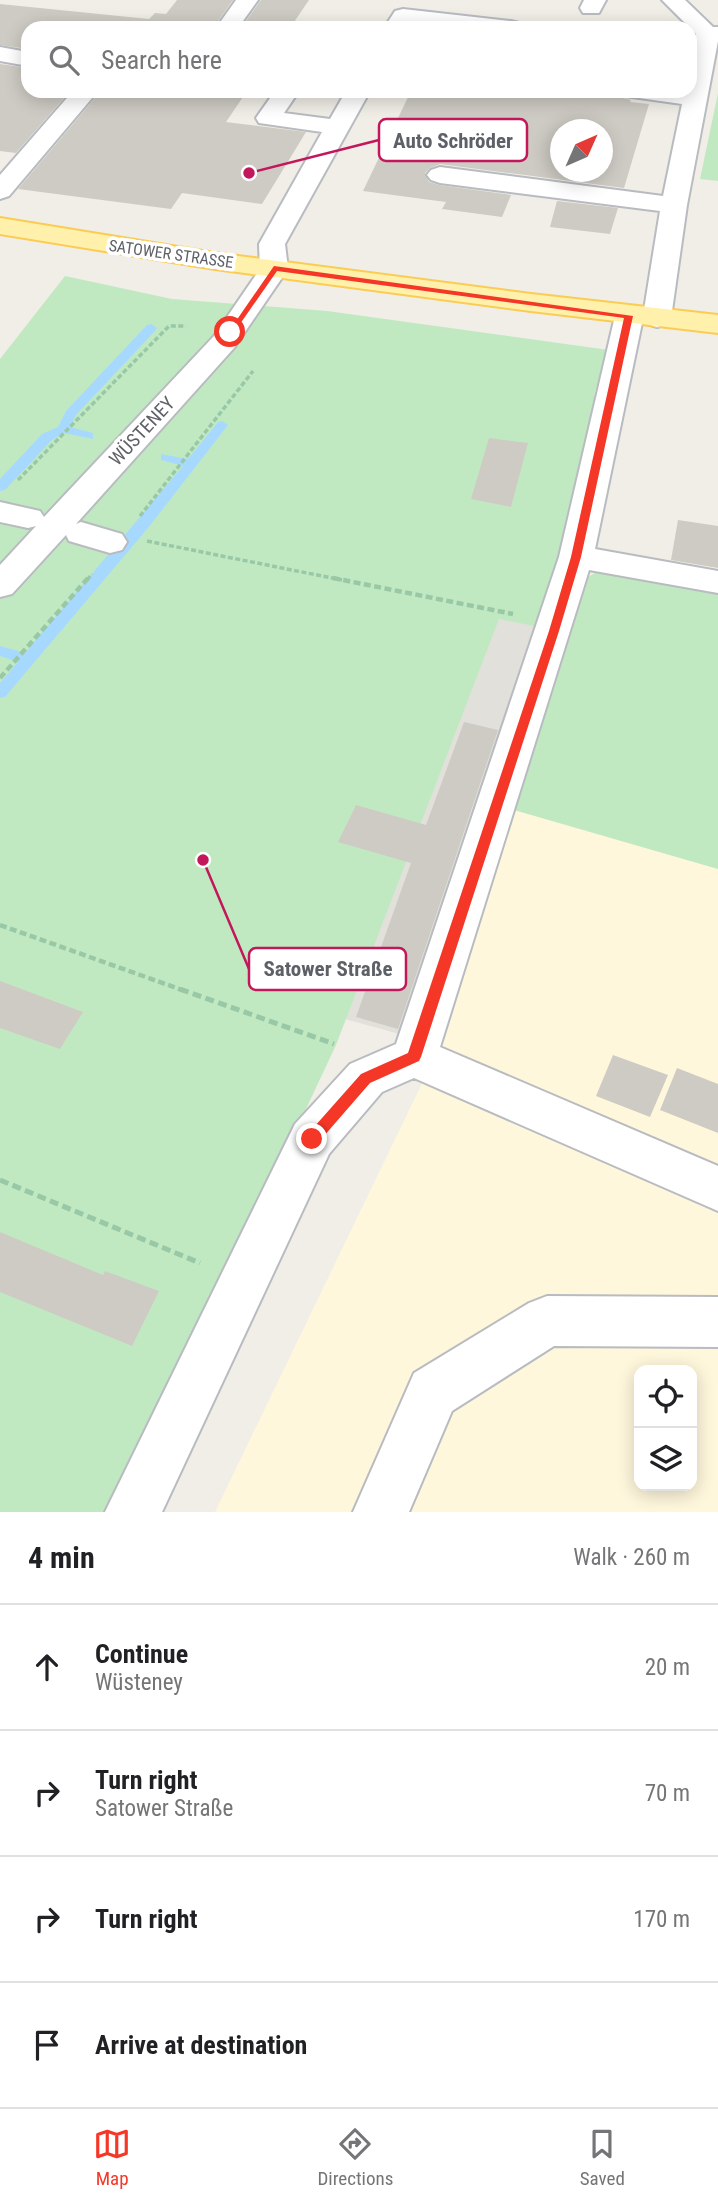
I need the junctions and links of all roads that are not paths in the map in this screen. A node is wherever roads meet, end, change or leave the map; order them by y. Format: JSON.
{"nodes":[{"id":1,"x":247,"y":0,"type":"edge"},
{"id":2,"x":673,"y":0,"type":"edge"},
{"id":3,"x":232,"y":21,"type":"edge"},
{"id":4,"x":400,"y":21,"type":"edge"},
{"id":5,"x":448,"y":21,"type":"edge"},
{"id":6,"x":689,"y":21,"type":"edge"},
{"id":7,"x":705,"y":41,"type":"edge"},
{"id":8,"x":0,"y":54,"type":"edge"},
{"id":9,"x":21,"y":58,"type":"edge"},
{"id":10,"x":697,"y":87,"type":"edge"},
{"id":11,"x":80,"y":98,"type":"edge"},
{"id":12,"x":282,"y":98,"type":"edge"},
{"id":13,"x":354,"y":98,"type":"edge"},
{"id":14,"x":687,"y":98,"type":"edge"},
{"id":15,"x":695,"y":99,"type":"joint"},
{"id":16,"x":336,"y":127,"type":"junction"},
{"id":17,"x":440,"y":175,"type":"dead end"},
{"id":18,"x":0,"y":191,"type":"edge"},
{"id":19,"x":674,"y":205,"type":"junction"},
{"id":20,"x":0,"y":226,"type":"edge"},
{"id":21,"x":274,"y":269,"type":"junction"},
{"id":22,"x":643,"y":317,"type":"junction"},
{"id":23,"x":718,"y":324,"type":"edge"},
{"id":24,"x":576,"y":557,"type":"junction"},
{"id":25,"x":718,"y":582,"type":"edge"},
{"id":26,"x":0,"y":586,"type":"edge"},
{"id":27,"x":414,"y":1057,"type":"junction"},
{"id":28,"x":718,"y":1189,"type":"edge"},
{"id":29,"x":718,"y":1322,"type":"edge"},
{"id":30,"x":133,"y":1512,"type":"edge"},
{"id":31,"x":381,"y":1512,"type":"edge"}],
"edges":[{"from":1,"to":3,"type":"street"},
{"from":2,"to":6,"type":"street"},
{"from":4,"to":5,"type":"street"},
{"from":7,"to":10,"type":"street"},
{"from":8,"to":9,"type":"street"},
{"from":11,"to":18,"type":"street"},
{"from":12,"to":16,"type":"street"},
{"from":13,"to":16,"type":"street"},
{"from":14,"to":15,"type":"street"},
{"from":15,"to":19,"type":"street"},
{"from":16,"to":21,"type":"street"},
{"from":17,"to":19,"type":"street"},
{"from":19,"to":22,"type":"street"},
{"from":20,"to":21,"type":"main road","name":"SATOWER STRASSE"},
{"from":21,"to":22,"type":"main road","name":"SATOWER STRASSE"},
{"from":21,"to":26,"type":"street","name":"WÜSTENEY"},
{"from":22,"to":23,"type":"main road","name":"SATOWER STRASSE"},
{"from":22,"to":24,"type":"street"},
{"from":24,"to":25,"type":"street"},
{"from":24,"to":27,"type":"street"},
{"from":27,"to":28,"type":"street"},
{"from":27,"to":30,"type":"street"},
{"from":29,"to":31,"type":"street"}]}
